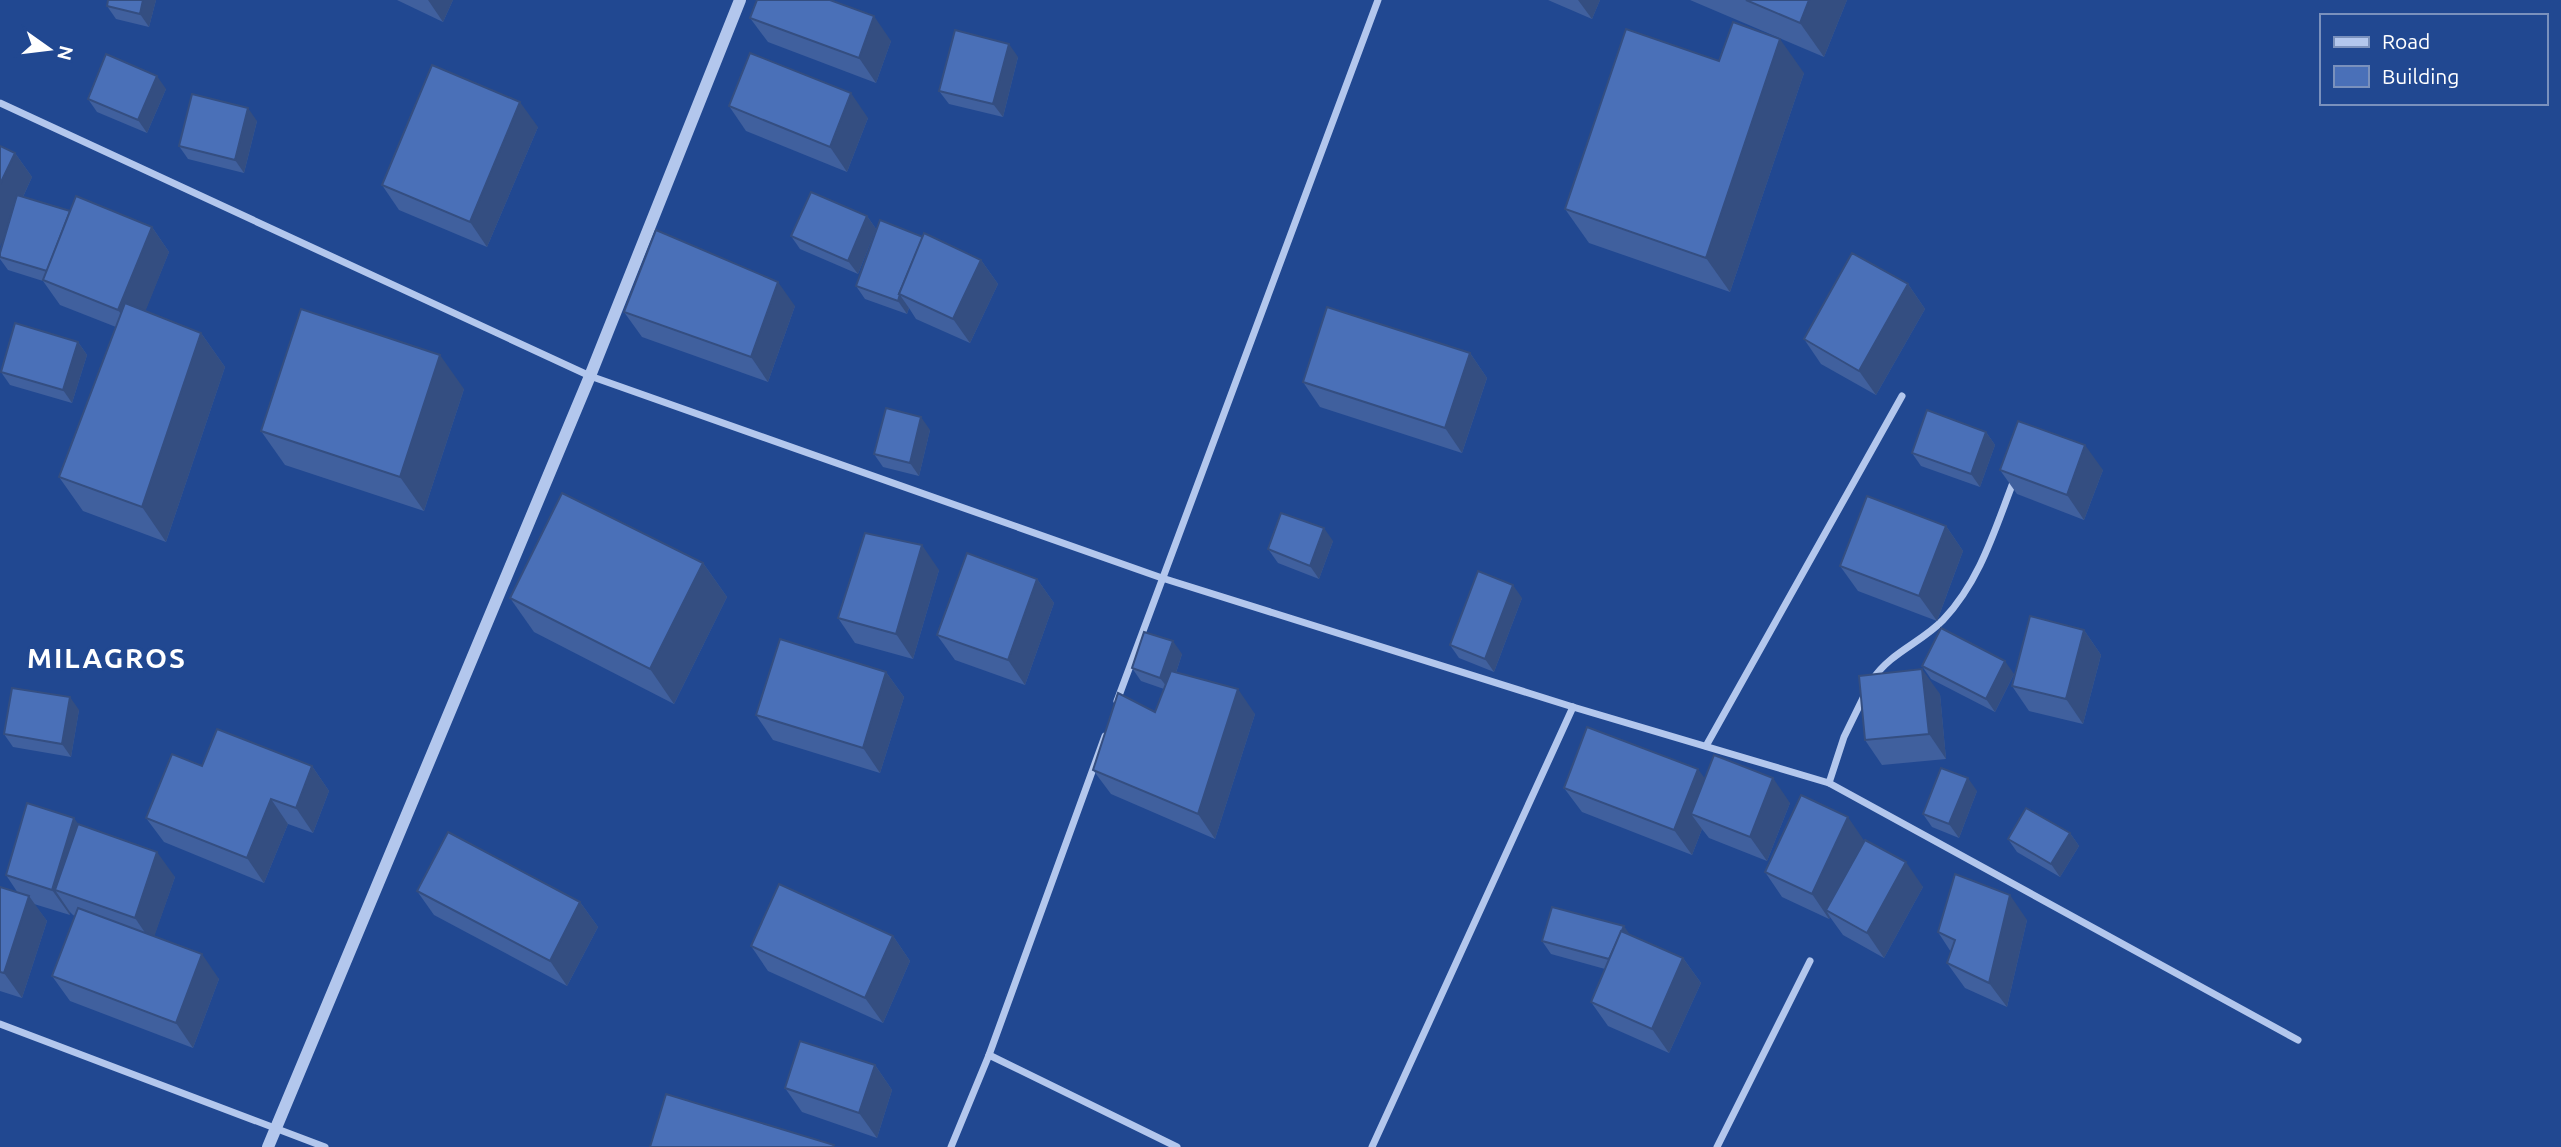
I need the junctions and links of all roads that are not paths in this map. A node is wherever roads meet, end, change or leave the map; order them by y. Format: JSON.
{"nodes":[{"id":1,"x":740,"y":0,"type":"edge"},
{"id":2,"x":1378,"y":0,"type":"edge"},
{"id":3,"x":0,"y":103,"type":"edge"},
{"id":4,"x":590,"y":376,"type":"junction"},
{"id":5,"x":1902,"y":396,"type":"dead end"},
{"id":6,"x":2019,"y":467,"type":"edge"},
{"id":7,"x":1162,"y":578,"type":"junction"},
{"id":8,"x":1115,"y":707,"type":"edge"},
{"id":9,"x":1573,"y":707,"type":"junction"},
{"id":10,"x":1106,"y":733,"type":"edge"},
{"id":11,"x":1706,"y":746,"type":"junction"},
{"id":12,"x":1829,"y":783,"type":"junction"},
{"id":13,"x":1810,"y":961,"type":"dead end"},
{"id":14,"x":0,"y":1024,"type":"edge"},
{"id":15,"x":2298,"y":1040,"type":"dead end"},
{"id":16,"x":989,"y":1055,"type":"junction"},
{"id":17,"x":275,"y":1128,"type":"junction"},
{"id":18,"x":268,"y":1147,"type":"edge"},
{"id":19,"x":325,"y":1147,"type":"edge"},
{"id":20,"x":950,"y":1147,"type":"edge"},
{"id":21,"x":1177,"y":1147,"type":"edge"},
{"id":22,"x":1372,"y":1147,"type":"edge"},
{"id":23,"x":1717,"y":1147,"type":"edge"}],
"edges":[{"from":1,"to":4,"type":"street"},
{"from":2,"to":7,"type":"street"},
{"from":3,"to":4,"type":"street"},
{"from":4,"to":7,"type":"street"},
{"from":4,"to":17,"type":"street"},
{"from":5,"to":11,"type":"street"},
{"from":6,"to":12,"type":"street"},
{"from":7,"to":8,"type":"street"},
{"from":7,"to":9,"type":"street"},
{"from":9,"to":11,"type":"street"},
{"from":9,"to":22,"type":"street"},
{"from":10,"to":16,"type":"street"},
{"from":11,"to":12,"type":"street"},
{"from":12,"to":15,"type":"street"},
{"from":13,"to":23,"type":"street"},
{"from":14,"to":17,"type":"street"},
{"from":16,"to":20,"type":"street"},
{"from":16,"to":21,"type":"street"},
{"from":17,"to":18,"type":"street"},
{"from":17,"to":19,"type":"street"}]}
